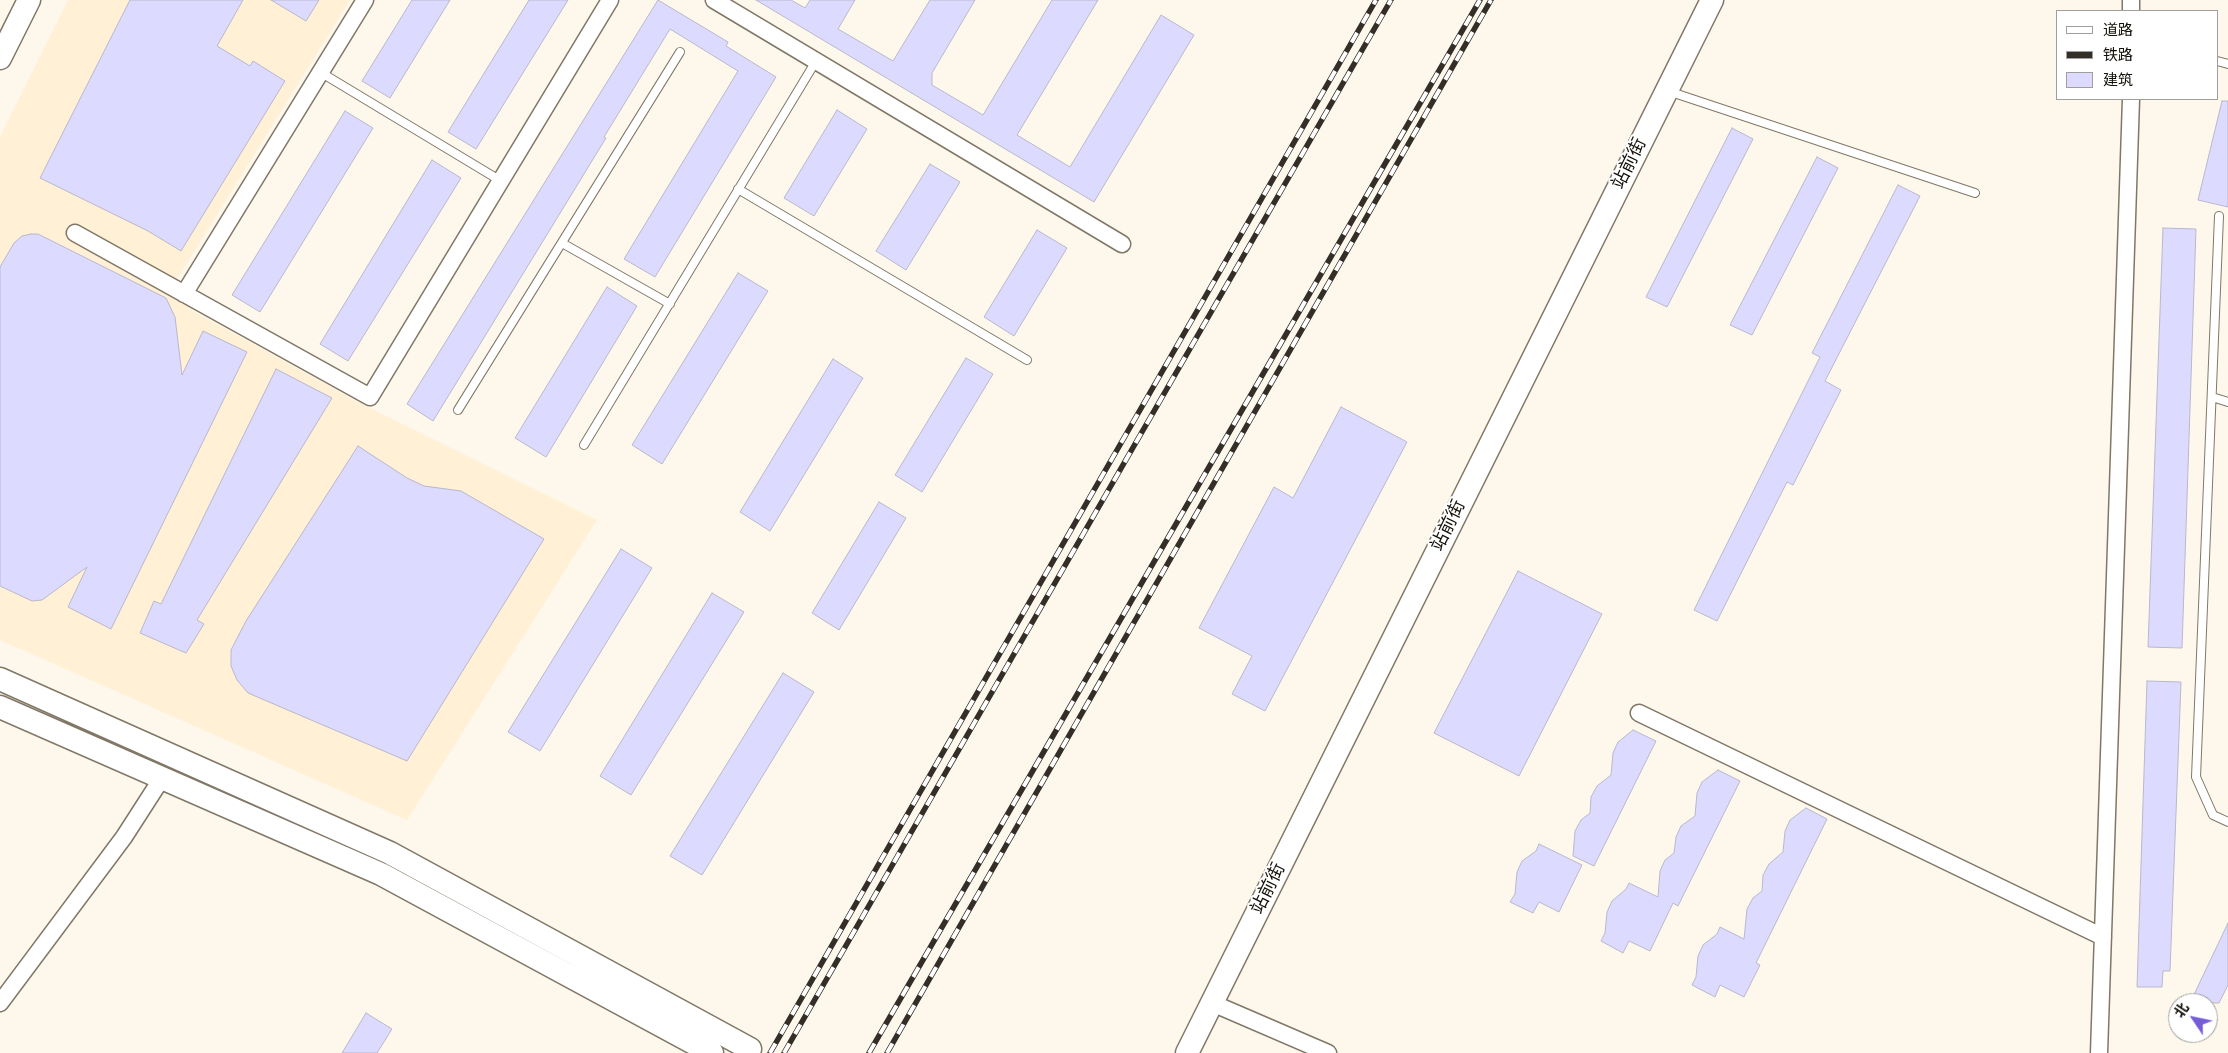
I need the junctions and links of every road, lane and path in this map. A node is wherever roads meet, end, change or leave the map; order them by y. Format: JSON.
{"nodes":[{"id":1,"x":29,"y":0,"type":"edge"},
{"id":2,"x":365,"y":0,"type":"edge"},
{"id":3,"x":610,"y":0,"type":"edge"},
{"id":4,"x":714,"y":0,"type":"edge"},
{"id":5,"x":1712,"y":0,"type":"edge"},
{"id":6,"x":680,"y":52,"type":"dead end"},
{"id":7,"x":0,"y":58,"type":"edge"},
{"id":8,"x":816,"y":61,"type":"junction"},
{"id":9,"x":320,"y":72,"type":"junction"},
{"id":10,"x":1666,"y":91,"type":"junction"},
{"id":11,"x":2131,"y":100,"type":"edge"},
{"id":12,"x":501,"y":181,"type":"junction"},
{"id":13,"x":738,"y":189,"type":"junction"},
{"id":14,"x":1975,"y":193,"type":"dead end"},
{"id":15,"x":2219,"y":216,"type":"dead end"},
{"id":16,"x":75,"y":233,"type":"dead end"},
{"id":17,"x":562,"y":242,"type":"junction"},
{"id":18,"x":1122,"y":244,"type":"dead end"},
{"id":19,"x":184,"y":294,"type":"junction"},
{"id":20,"x":670,"y":304,"type":"junction"},
{"id":21,"x":1027,"y":360,"type":"dead end"},
{"id":22,"x":2212,"y":397,"type":"junction"},
{"id":23,"x":2228,"y":402,"type":"edge"},
{"id":24,"x":458,"y":410,"type":"dead end"},
{"id":25,"x":584,"y":445,"type":"dead end"},
{"id":26,"x":0,"y":679,"type":"edge"},
{"id":27,"x":0,"y":706,"type":"edge"},
{"id":28,"x":1639,"y":713,"type":"dead end"},
{"id":29,"x":162,"y":778,"type":"junction"},
{"id":30,"x":2228,"y":822,"type":"edge"},
{"id":31,"x":2103,"y":937,"type":"junction"},
{"id":32,"x":0,"y":1003,"type":"edge"},
{"id":33,"x":1212,"y":1003,"type":"junction"},
{"id":34,"x":750,"y":1050,"type":"dead end"},
{"id":35,"x":712,"y":1053,"type":"edge"},
{"id":36,"x":1187,"y":1053,"type":"edge"},
{"id":37,"x":1328,"y":1053,"type":"edge"},
{"id":38,"x":2099,"y":1053,"type":"edge"}],
"edges":[{"from":1,"to":7,"type":"main road"},
{"from":2,"to":9,"type":"street"},
{"from":3,"to":12,"type":"street"},
{"from":4,"to":8,"type":"street"},
{"from":5,"to":10,"type":"main road","name":"站前街"},
{"from":6,"to":17,"type":"lane"},
{"from":8,"to":13,"type":"lane"},
{"from":8,"to":18,"type":"street"},
{"from":9,"to":12,"type":"lane"},
{"from":9,"to":19,"type":"street"},
{"from":10,"to":14,"type":"lane"},
{"from":10,"to":33,"type":"main road","name":"站前街"},
{"from":11,"to":31,"type":"street"},
{"from":12,"to":19,"type":"street"},
{"from":13,"to":20,"type":"lane"},
{"from":13,"to":21,"type":"lane"},
{"from":15,"to":22,"type":"lane"},
{"from":16,"to":19,"type":"street"},
{"from":17,"to":20,"type":"lane"},
{"from":17,"to":24,"type":"lane"},
{"from":20,"to":25,"type":"lane"},
{"from":22,"to":23,"type":"lane"},
{"from":22,"to":30,"type":"lane"},
{"from":26,"to":34,"type":"main road"},
{"from":27,"to":29,"type":"main road"},
{"from":28,"to":31,"type":"street"},
{"from":29,"to":32,"type":"street"},
{"from":29,"to":35,"type":"main road"},
{"from":31,"to":38,"type":"street"},
{"from":33,"to":36,"type":"main road","name":"站前街"},
{"from":33,"to":37,"type":"street"}]}
